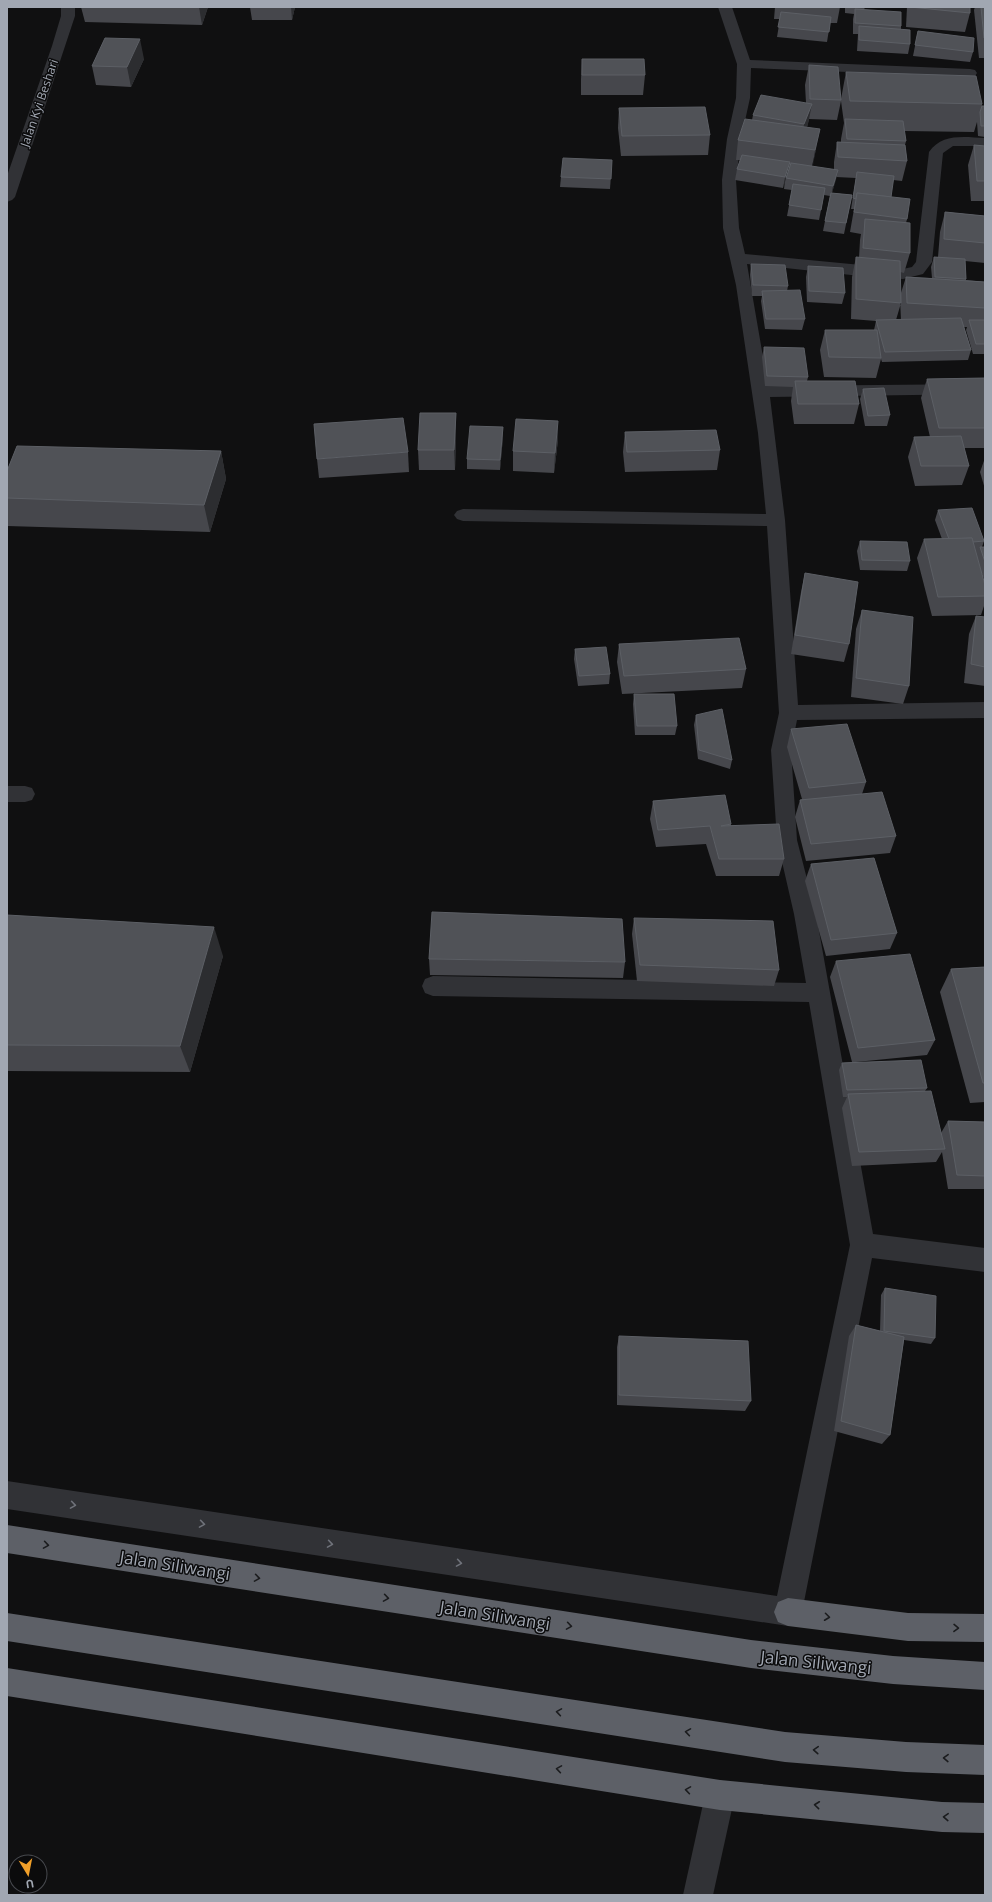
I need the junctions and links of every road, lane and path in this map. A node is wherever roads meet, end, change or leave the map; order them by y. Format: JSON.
{"nodes":[{"id":1,"x":68,"y":7,"type":"edge"},
{"id":2,"x":725,"y":7,"type":"edge"},
{"id":3,"x":744,"y":64,"type":"junction"},
{"id":4,"x":970,"y":73,"type":"dead end"},
{"id":5,"x":985,"y":142,"type":"edge"},
{"id":6,"x":7,"y":198,"type":"edge"},
{"id":7,"x":738,"y":258,"type":"junction"},
{"id":8,"x":985,"y":389,"type":"edge"},
{"id":9,"x":760,"y":392,"type":"junction"},
{"id":10,"x":463,"y":515,"type":"dead end"},
{"id":11,"x":776,"y":520,"type":"junction"},
{"id":12,"x":985,"y":710,"type":"edge"},
{"id":13,"x":789,"y":713,"type":"junction"},
{"id":14,"x":433,"y":986,"type":"dead end"},
{"id":15,"x":818,"y":993,"type":"junction"},
{"id":16,"x":862,"y":1245,"type":"junction"},
{"id":17,"x":985,"y":1260,"type":"edge"},
{"id":18,"x":7,"y":1495,"type":"edge"},
{"id":19,"x":7,"y":1539,"type":"edge"},
{"id":20,"x":788,"y":1612,"type":"junction"},
{"id":21,"x":7,"y":1627,"type":"edge"},
{"id":22,"x":985,"y":1628,"type":"edge"},
{"id":23,"x":985,"y":1676,"type":"edge"},
{"id":24,"x":7,"y":1682,"type":"edge"},
{"id":25,"x":985,"y":1760,"type":"edge"},
{"id":26,"x":720,"y":1795,"type":"junction"},
{"id":27,"x":985,"y":1818,"type":"edge"},
{"id":28,"x":698,"y":1895,"type":"edge"}],
"edges":[{"from":1,"to":6,"type":"street","name":"Jalan Kyi Beshari"},
{"from":2,"to":3,"type":"street"},
{"from":3,"to":4,"type":"street"},
{"from":3,"to":7,"type":"street"},
{"from":5,"to":7,"type":"street"},
{"from":7,"to":9,"type":"street"},
{"from":8,"to":9,"type":"street"},
{"from":9,"to":11,"type":"street"},
{"from":10,"to":11,"type":"street"},
{"from":11,"to":13,"type":"street"},
{"from":12,"to":13,"type":"street"},
{"from":13,"to":15,"type":"street"},
{"from":14,"to":15,"type":"street"},
{"from":15,"to":16,"type":"street"},
{"from":16,"to":17,"type":"street"},
{"from":16,"to":20,"type":"street"},
{"from":18,"to":20,"type":"street","one_way":true},
{"from":19,"to":23,"type":"highway","name":"Jalan Siliwangi","one_way":true},
{"from":20,"to":22,"type":"highway","one_way":true},
{"from":25,"to":21,"type":"highway","one_way":true},
{"from":26,"to":24,"type":"highway","one_way":true},
{"from":27,"to":26,"type":"highway","one_way":true},
{"from":26,"to":28,"type":"street"}]}
